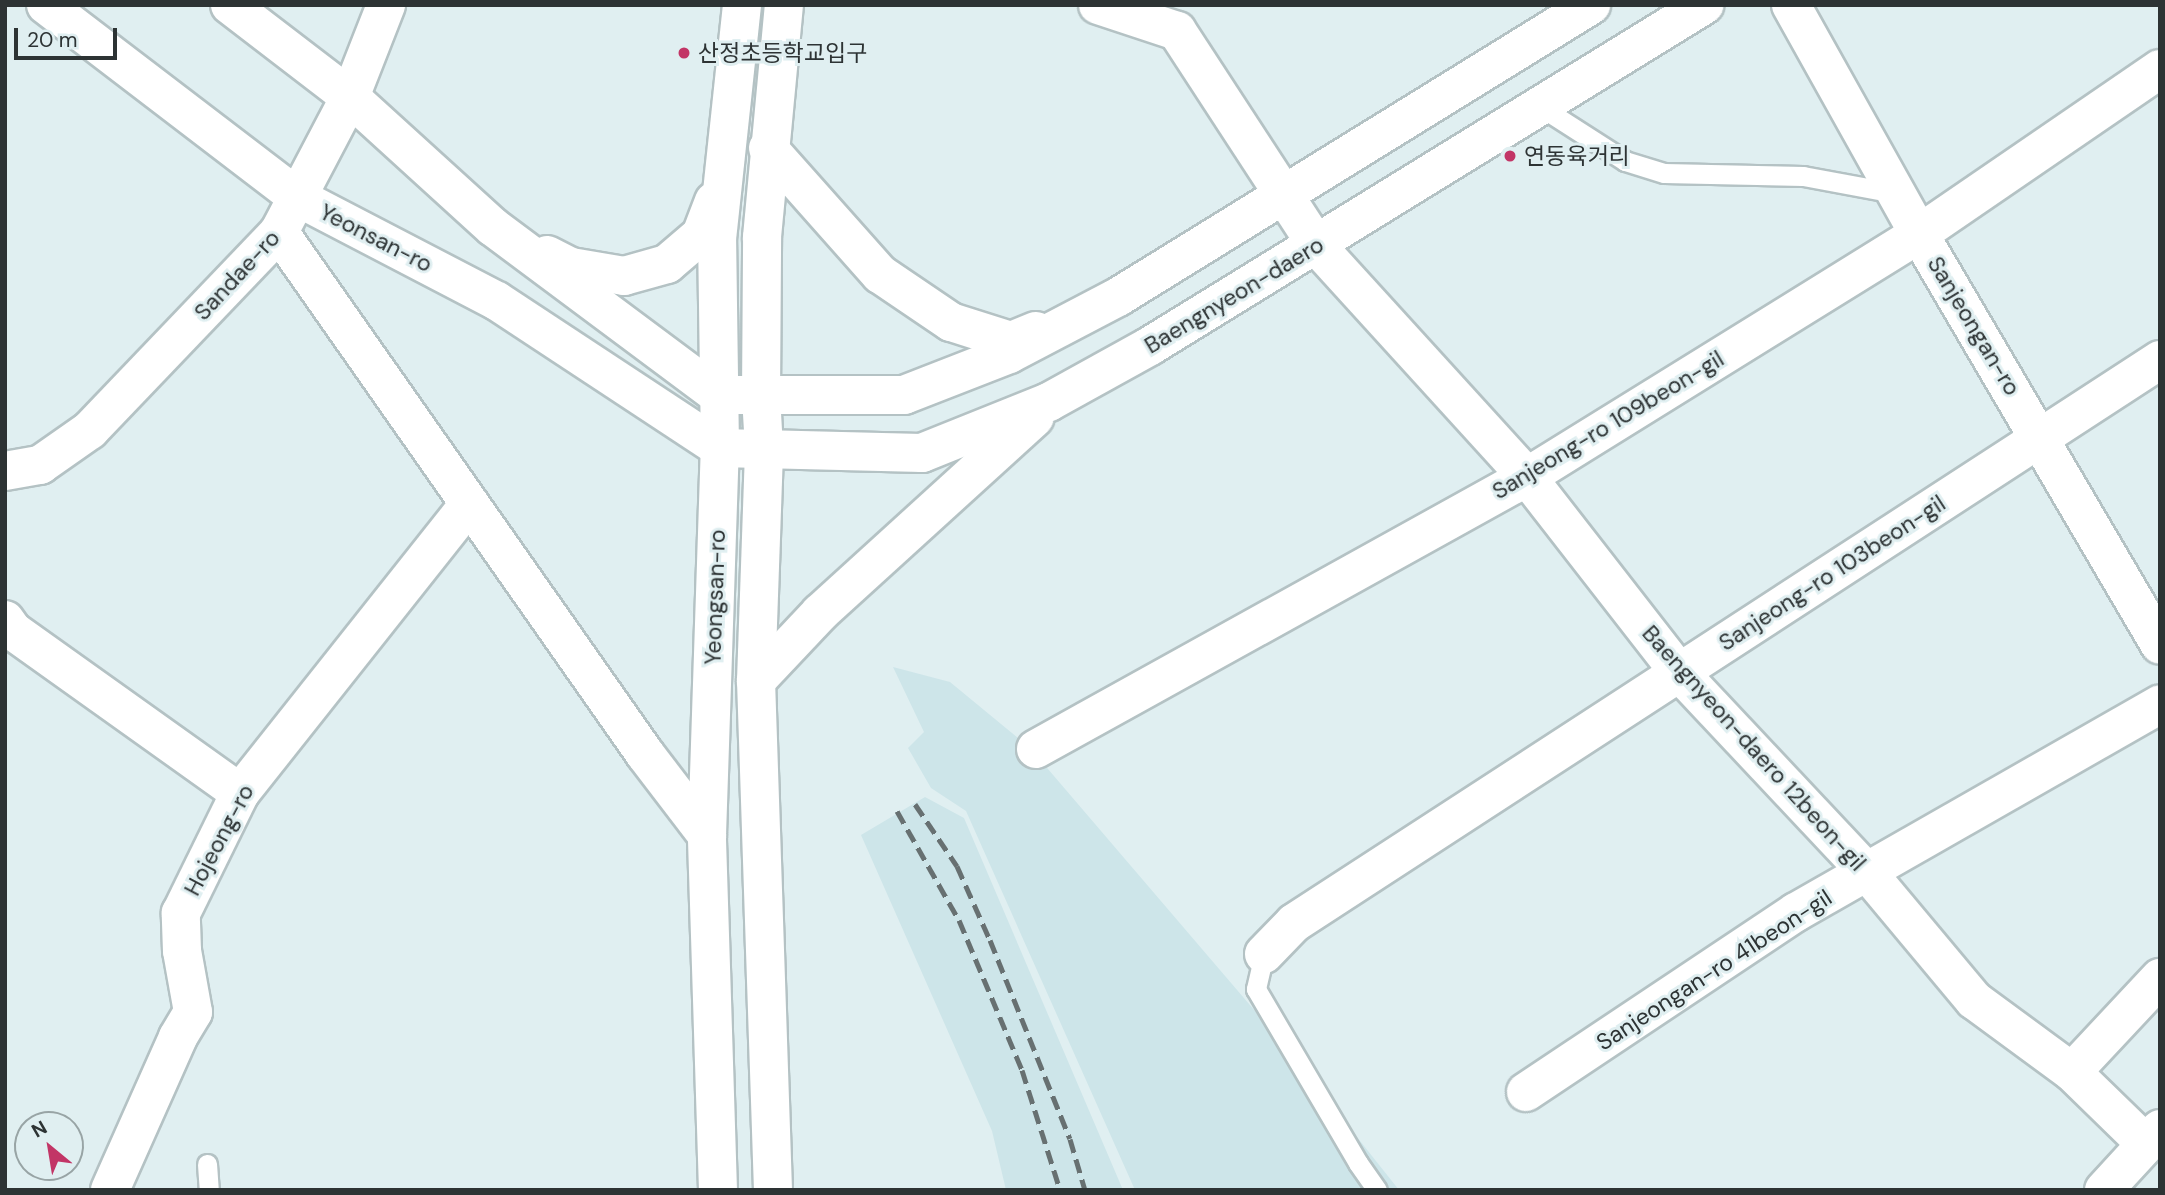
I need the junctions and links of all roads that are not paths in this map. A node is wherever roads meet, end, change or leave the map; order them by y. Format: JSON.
{"nodes":[{"id":1,"x":46,"y":5,"type":"edge"},
{"id":2,"x":230,"y":5,"type":"edge"},
{"id":3,"x":386,"y":5,"type":"edge"},
{"id":4,"x":742,"y":5,"type":"edge"},
{"id":5,"x":784,"y":5,"type":"edge"},
{"id":6,"x":1098,"y":5,"type":"edge"},
{"id":7,"x":1591,"y":5,"type":"edge"},
{"id":8,"x":1704,"y":5,"type":"edge"},
{"id":9,"x":1791,"y":5,"type":"edge"},
{"id":10,"x":1178,"y":18,"type":"edge"},
{"id":11,"x":2160,"y":69,"type":"edge"},
{"id":12,"x":350,"y":97,"type":"junction"},
{"id":13,"x":1541,"y":107,"type":"junction"},
{"id":14,"x":768,"y":148,"type":"junction"},
{"id":15,"x":724,"y":177,"type":"junction"},
{"id":16,"x":1896,"y":193,"type":"junction"},
{"id":17,"x":1284,"y":194,"type":"junction"},
{"id":18,"x":297,"y":197,"type":"junction"},
{"id":19,"x":493,"y":227,"type":"junction"},
{"id":20,"x":279,"y":232,"type":"junction"},
{"id":21,"x":1919,"y":234,"type":"junction"},
{"id":22,"x":1317,"y":246,"type":"junction"},
{"id":23,"x":1118,"y":297,"type":"junction"},
{"id":24,"x":2160,"y":360,"type":"edge"},
{"id":25,"x":1073,"y":389,"type":"junction"},
{"id":26,"x":718,"y":394,"type":"junction"},
{"id":27,"x":761,"y":397,"type":"junction"},
{"id":28,"x":2040,"y":438,"type":"junction"},
{"id":29,"x":720,"y":448,"type":"junction"},
{"id":30,"x":764,"y":448,"type":"junction"},
{"id":31,"x":5,"y":471,"type":"edge"},
{"id":32,"x":1527,"y":477,"type":"junction"},
{"id":33,"x":469,"y":504,"type":"junction"},
{"id":34,"x":5,"y":620,"type":"edge"},
{"id":35,"x":2160,"y":644,"type":"edge"},
{"id":36,"x":1679,"y":672,"type":"junction"},
{"id":37,"x":756,"y":681,"type":"junction"},
{"id":38,"x":2160,"y":704,"type":"edge"},
{"id":39,"x":1036,"y":749,"type":"dead end"},
{"id":40,"x":240,"y":793,"type":"junction"},
{"id":41,"x":707,"y":835,"type":"junction"},
{"id":42,"x":1867,"y":872,"type":"junction"},
{"id":43,"x":1264,"y":954,"type":"joint"},
{"id":44,"x":2160,"y":978,"type":"edge"},
{"id":45,"x":2072,"y":1072,"type":"junction"},
{"id":46,"x":1526,"y":1092,"type":"dead end"},
{"id":47,"x":2153,"y":1136,"type":"edge"},
{"id":48,"x":207,"y":1164,"type":"dead end"},
{"id":49,"x":110,"y":1190,"type":"edge"},
{"id":50,"x":209,"y":1190,"type":"edge"},
{"id":51,"x":718,"y":1190,"type":"edge"},
{"id":52,"x":773,"y":1190,"type":"edge"},
{"id":53,"x":1377,"y":1190,"type":"edge"},
{"id":54,"x":2104,"y":1190,"type":"edge"}],
"edges":[{"from":1,"to":18,"type":"street","name":"Yeonsan-ro"},
{"from":2,"to":12,"type":"street"},
{"from":3,"to":12,"type":"street","name":"Sandae-ro"},
{"from":4,"to":15,"type":"street","name":"Yeongsan-ro"},
{"from":5,"to":14,"type":"street","name":"Yeongsan-ro"},
{"from":6,"to":10,"type":"street"},
{"from":7,"to":17,"type":"street"},
{"from":8,"to":13,"type":"street","name":"Baengnyeon-daero"},
{"from":9,"to":16,"type":"street","name":"Sanjeongan-ro"},
{"from":10,"to":17,"type":"street","name":"Baengnyeon-daero 12beon-gil"},
{"from":11,"to":21,"type":"street","name":"Sanjeong-ro 109beon-gil"},
{"from":12,"to":18,"type":"street","name":"Sandae-ro"},
{"from":12,"to":19,"type":"street"},
{"from":13,"to":16,"type":"lane"},
{"from":13,"to":22,"type":"street","name":"Baengnyeon-daero"},
{"from":14,"to":23,"type":"street"},
{"from":14,"to":27,"type":"street","name":"Yeongsan-ro"},
{"from":15,"to":19,"type":"street"},
{"from":15,"to":26,"type":"street","name":"Yeongsan-ro"},
{"from":16,"to":21,"type":"street","name":"Sanjeongan-ro"},
{"from":17,"to":22,"type":"street","name":"Baengnyeon-daero 12beon-gil"},
{"from":17,"to":23,"type":"street"},
{"from":18,"to":20,"type":"street","name":"Sandae-ro"},
{"from":18,"to":29,"type":"street","name":"Yeonsan-ro"},
{"from":19,"to":26,"type":"street"},
{"from":20,"to":31,"type":"street","name":"Sandae-ro"},
{"from":20,"to":33,"type":"street"},
{"from":21,"to":28,"type":"street","name":"Sanjeongan-ro"},
{"from":21,"to":32,"type":"street","name":"Sanjeong-ro 109beon-gil"},
{"from":22,"to":25,"type":"street","name":"Baengnyeon-daero"},
{"from":22,"to":32,"type":"street","name":"Baengnyeon-daero 12beon-gil"},
{"from":23,"to":27,"type":"street"},
{"from":24,"to":28,"type":"street","name":"Sanjeong-ro 103beon-gil"},
{"from":25,"to":30,"type":"street","name":"Baengnyeon-daero"},
{"from":25,"to":37,"type":"street"},
{"from":26,"to":27,"type":"street"},
{"from":26,"to":29,"type":"street","name":"Yeongsan-ro"},
{"from":27,"to":30,"type":"street","name":"Yeongsan-ro"},
{"from":28,"to":35,"type":"street","name":"Sanjeongan-ro"},
{"from":28,"to":36,"type":"street","name":"Sanjeong-ro 103beon-gil"},
{"from":29,"to":30,"type":"street","name":"Baengnyeon-daero"},
{"from":29,"to":41,"type":"street","name":"Yeongsan-ro"},
{"from":30,"to":37,"type":"street","name":"Yeongsan-ro"},
{"from":32,"to":36,"type":"street","name":"Baengnyeon-daero 12beon-gil"},
{"from":32,"to":39,"type":"street","name":"Sanjeong-ro 109beon-gil"},
{"from":33,"to":40,"type":"street","name":"Hojeong-ro"},
{"from":33,"to":41,"type":"street"},
{"from":34,"to":40,"type":"street"},
{"from":36,"to":42,"type":"street","name":"Baengnyeon-daero 12beon-gil"},
{"from":36,"to":43,"type":"street","name":"Sanjeong-ro 103beon-gil"},
{"from":37,"to":52,"type":"street","name":"Yeongsan-ro"},
{"from":38,"to":42,"type":"street","name":"Sanjeongan-ro 41beon-gil"},
{"from":40,"to":49,"type":"street","name":"Hojeong-ro"},
{"from":41,"to":51,"type":"street","name":"Yeongsan-ro"},
{"from":42,"to":45,"type":"street","name":"Baengnyeon-daero 12beon-gil"},
{"from":42,"to":46,"type":"street","name":"Sanjeongan-ro 41beon-gil"},
{"from":43,"to":53,"type":"lane"},
{"from":44,"to":45,"type":"street"},
{"from":45,"to":47,"type":"street","name":"Baengnyeon-daero 12beon-gil"},
{"from":47,"to":54,"type":"street"},
{"from":48,"to":50,"type":"lane"}]}
